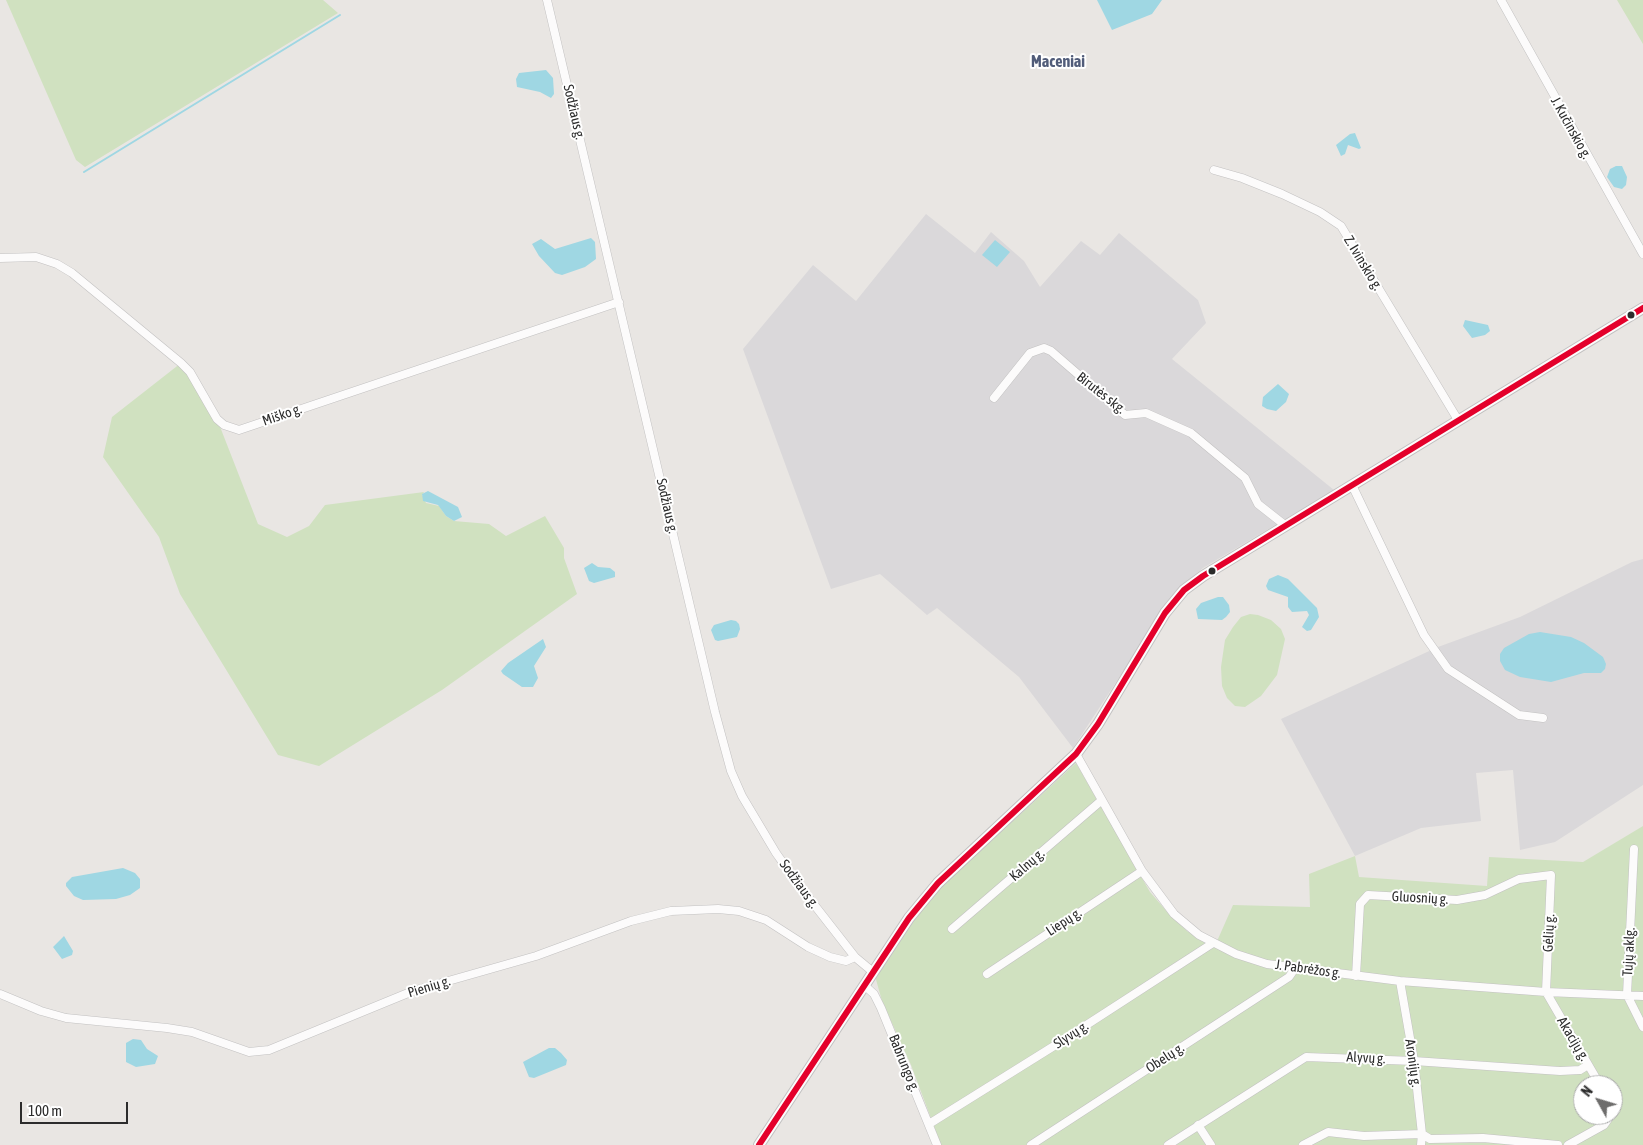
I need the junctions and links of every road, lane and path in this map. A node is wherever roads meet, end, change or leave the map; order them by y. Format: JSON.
{"nodes":[{"id":1,"x":547,"y":0,"type":"edge"},
{"id":2,"x":1501,"y":0,"type":"edge"},
{"id":3,"x":1214,"y":170,"type":"dead end"},
{"id":4,"x":1643,"y":254,"type":"edge"},
{"id":5,"x":0,"y":258,"type":"edge"},
{"id":6,"x":619,"y":302,"type":"junction"},
{"id":7,"x":1643,"y":308,"type":"edge"},
{"id":8,"x":994,"y":398,"type":"dead end"},
{"id":9,"x":1458,"y":420,"type":"junction"},
{"id":10,"x":1352,"y":485,"type":"junction"},
{"id":11,"x":1286,"y":526,"type":"junction"},
{"id":12,"x":1543,"y":718,"type":"dead end"},
{"id":13,"x":1076,"y":754,"type":"junction"},
{"id":14,"x":1102,"y":800,"type":"junction"},
{"id":15,"x":1634,"y":849,"type":"dead end"},
{"id":16,"x":1142,"y":872,"type":"junction"},
{"id":17,"x":1551,"y":874,"type":"joint"},
{"id":18,"x":952,"y":929,"type":"dead end"},
{"id":19,"x":1212,"y":943,"type":"junction"},
{"id":20,"x":855,"y":957,"type":"junction"},
{"id":21,"x":1296,"y":968,"type":"junction"},
{"id":22,"x":873,"y":972,"type":"junction"},
{"id":23,"x":987,"y":974,"type":"dead end"},
{"id":24,"x":1356,"y":976,"type":"junction"},
{"id":25,"x":1400,"y":982,"type":"junction"},
{"id":26,"x":864,"y":986,"type":"junction"},
{"id":27,"x":1546,"y":992,"type":"junction"},
{"id":28,"x":0,"y":994,"type":"edge"},
{"id":29,"x":1627,"y":995,"type":"junction"},
{"id":30,"x":1643,"y":996,"type":"edge"},
{"id":31,"x":1643,"y":1027,"type":"edge"},
{"id":32,"x":1414,"y":1061,"type":"junction"},
{"id":33,"x":1588,"y":1065,"type":"junction"},
{"id":34,"x":1594,"y":1075,"type":"edge"},
{"id":35,"x":928,"y":1124,"type":"junction"},
{"id":36,"x":1198,"y":1125,"type":"junction"},
{"id":37,"x":1604,"y":1125,"type":"edge"},
{"id":38,"x":1422,"y":1134,"type":"junction"},
{"id":39,"x":759,"y":1145,"type":"edge"},
{"id":40,"x":937,"y":1145,"type":"edge"},
{"id":41,"x":1031,"y":1145,"type":"edge"},
{"id":42,"x":1168,"y":1145,"type":"edge"},
{"id":43,"x":1211,"y":1145,"type":"edge"},
{"id":44,"x":1303,"y":1145,"type":"edge"},
{"id":45,"x":1421,"y":1145,"type":"edge"},
{"id":46,"x":1558,"y":1145,"type":"edge"},
{"id":47,"x":1568,"y":1145,"type":"edge"}],
"edges":[{"from":1,"to":6,"type":"street","name":"Sodžiaus g."},
{"from":2,"to":4,"type":"street","name":"J. Kučinskio g."},
{"from":3,"to":9,"type":"street","name":"Z. Ivinskio g."},
{"from":5,"to":6,"type":"street","name":"Miško g."},
{"from":6,"to":20,"type":"street","name":"Sodžiaus g."},
{"from":7,"to":9,"type":"main road"},
{"from":8,"to":11,"type":"street","name":"Birutės skg."},
{"from":9,"to":10,"type":"main road"},
{"from":10,"to":11,"type":"main road"},
{"from":10,"to":12,"type":"street"},
{"from":11,"to":13,"type":"main road"},
{"from":13,"to":14,"type":"street","name":"J. Pabrėžos g."},
{"from":13,"to":22,"type":"main road"},
{"from":14,"to":16,"type":"street","name":"J. Pabrėžos g."},
{"from":14,"to":18,"type":"street","name":"Kalnų g."},
{"from":15,"to":29,"type":"street","name":"Tujų aklg."},
{"from":16,"to":19,"type":"street","name":"J. Pabrėžos g."},
{"from":16,"to":23,"type":"street","name":"Liepų g."},
{"from":17,"to":24,"type":"street","name":"Gluosnių g."},
{"from":17,"to":27,"type":"street","name":"Gėlių g."},
{"from":19,"to":21,"type":"street","name":"J. Pabrėžos g."},
{"from":19,"to":35,"type":"street","name":"Slyvų g."},
{"from":20,"to":22,"type":"street","name":"Sodžiaus g."},
{"from":20,"to":28,"type":"street","name":"Pienių g."},
{"from":21,"to":24,"type":"street","name":"J. Pabrėžos g."},
{"from":21,"to":41,"type":"street","name":"Obelų g."},
{"from":22,"to":26,"type":"main road"},
{"from":24,"to":25,"type":"street","name":"J. Pabrėžos g."},
{"from":25,"to":27,"type":"street","name":"J. Pabrėžos g."},
{"from":25,"to":32,"type":"street","name":"Aronijų g."},
{"from":26,"to":35,"type":"street","name":"Babrungo g."},
{"from":26,"to":39,"type":"main road"},
{"from":27,"to":29,"type":"street","name":"J. Pabrėžos g."},
{"from":27,"to":33,"type":"street","name":"Akacijų g."},
{"from":29,"to":30,"type":"street","name":"J. Pabrėžos g."},
{"from":29,"to":31,"type":"street"},
{"from":32,"to":33,"type":"street","name":"Alyvų g."},
{"from":32,"to":36,"type":"street","name":"Alyvų g."},
{"from":32,"to":38,"type":"street","name":"Aronijų g."},
{"from":33,"to":34,"type":"street","name":"Akacijų g."},
{"from":35,"to":40,"type":"street","name":"Babrungo g."},
{"from":36,"to":42,"type":"street","name":"Alyvų g."},
{"from":36,"to":43,"type":"street"},
{"from":37,"to":47,"type":"street"},
{"from":38,"to":44,"type":"street"},
{"from":38,"to":45,"type":"street","name":"Aronijų g."},
{"from":38,"to":46,"type":"street"}]}
